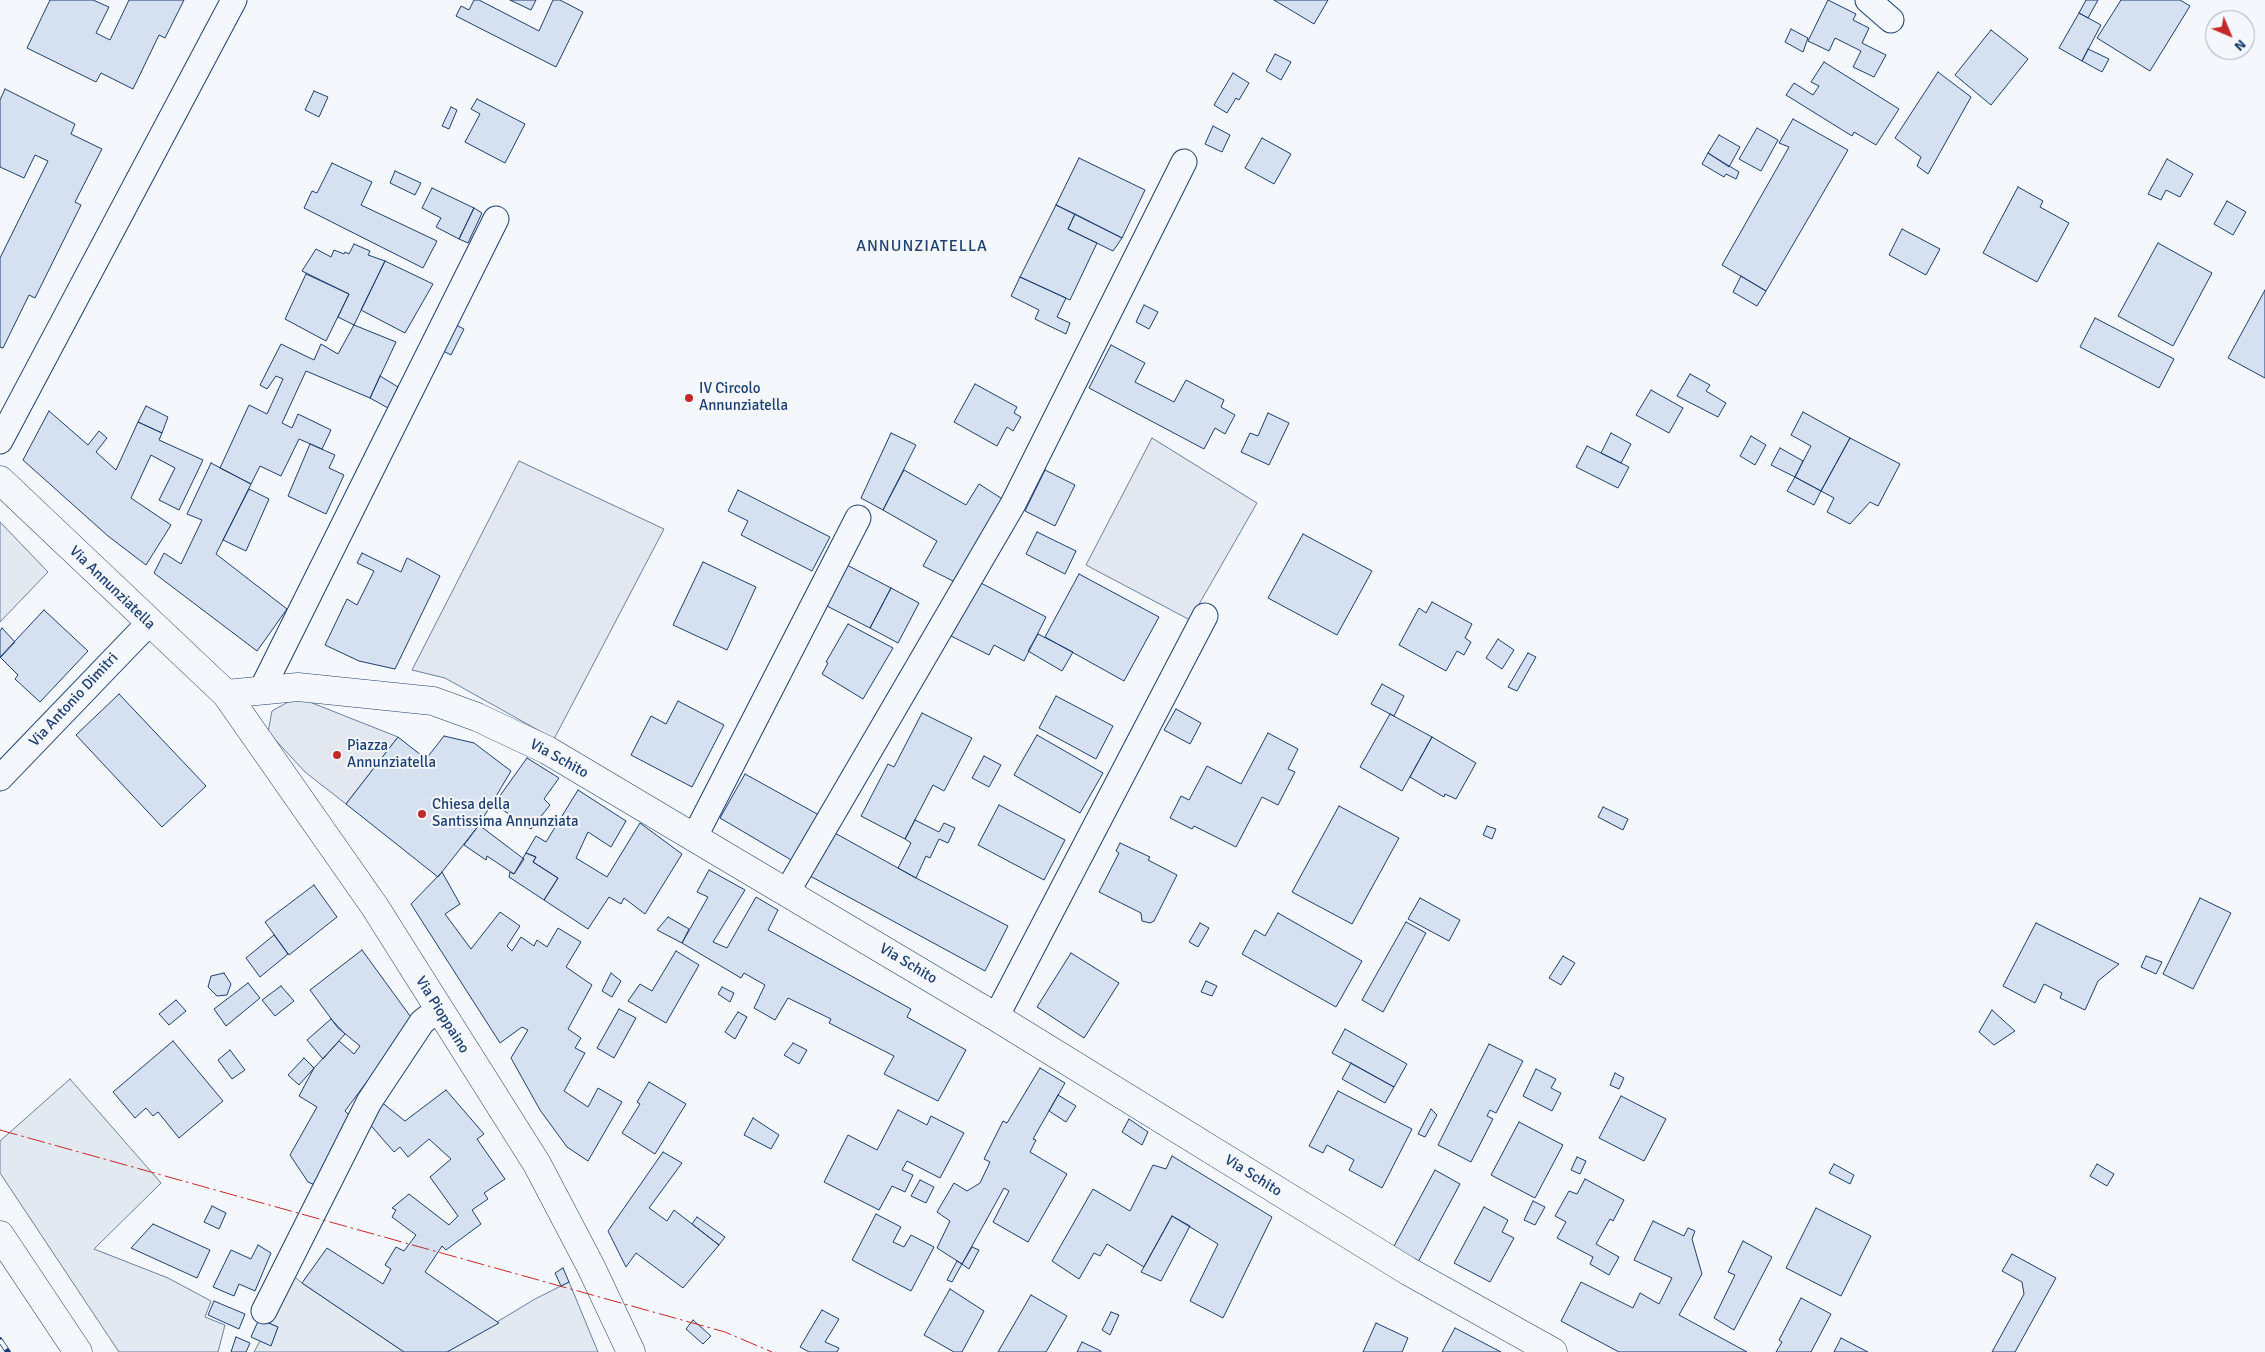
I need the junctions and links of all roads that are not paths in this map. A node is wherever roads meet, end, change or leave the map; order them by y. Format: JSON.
{"nodes":[{"id":1,"x":234,"y":0,"type":"edge"},
{"id":2,"x":1868,"y":0,"type":"edge"},
{"id":3,"x":1891,"y":20,"type":"dead end"},
{"id":4,"x":1184,"y":162,"type":"dead end"},
{"id":5,"x":496,"y":219,"type":"dead end"},
{"id":6,"x":0,"y":441,"type":"edge"},
{"id":7,"x":0,"y":480,"type":"edge"},
{"id":8,"x":858,"y":518,"type":"dead end"},
{"id":9,"x":1205,"y":616,"type":"dead end"},
{"id":10,"x":148,"y":623,"type":"junction"},
{"id":11,"x":261,"y":691,"type":"junction"},
{"id":12,"x":226,"y":694,"type":"junction"},
{"id":13,"x":0,"y":778,"type":"edge"},
{"id":14,"x":694,"y":838,"type":"junction"},
{"id":15,"x":787,"y":892,"type":"junction"},
{"id":16,"x":439,"y":1009,"type":"junction"},
{"id":17,"x":996,"y":1017,"type":"junction"},
{"id":18,"x":0,"y":1235,"type":"edge"},
{"id":19,"x":264,"y":1311,"type":"dead end"},
{"id":20,"x":78,"y":1352,"type":"edge"},
{"id":21,"x":631,"y":1352,"type":"edge"},
{"id":22,"x":1553,"y":1352,"type":"edge"}],
"edges":[{"from":1,"to":6,"type":"street"},
{"from":2,"to":3,"type":"street"},
{"from":4,"to":15,"type":"street"},
{"from":5,"to":11,"type":"street"},
{"from":7,"to":10,"type":"main road","name":"Via Annunziatella"},
{"from":8,"to":14,"type":"street"},
{"from":9,"to":17,"type":"street"},
{"from":10,"to":12,"type":"main road","name":"Via Annunziatella"},
{"from":10,"to":13,"type":"street","name":"Via Antonio Dimitri"},
{"from":11,"to":12,"type":"main road","name":"Via Schito"},
{"from":11,"to":14,"type":"main road","name":"Via Schito"},
{"from":12,"to":16,"type":"main road","name":"Via Pioppaino"},
{"from":14,"to":15,"type":"main road","name":"Via Schito"},
{"from":15,"to":17,"type":"main road","name":"Via Schito"},
{"from":16,"to":19,"type":"street"},
{"from":16,"to":21,"type":"main road","name":"Via Pioppaino"},
{"from":17,"to":22,"type":"main road","name":"Via Schito"},
{"from":18,"to":20,"type":"main road"}]}
